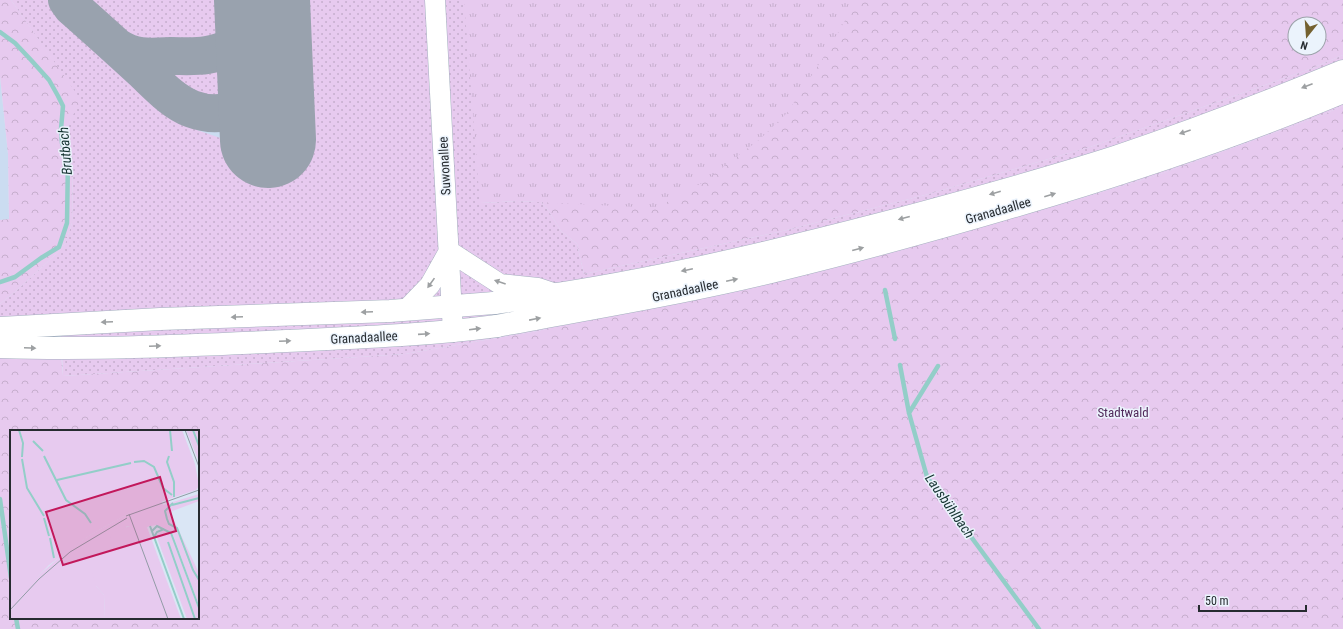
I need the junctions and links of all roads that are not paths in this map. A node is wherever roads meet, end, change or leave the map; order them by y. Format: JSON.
{"nodes":[{"id":1,"x":435,"y":0,"type":"edge"},
{"id":2,"x":1343,"y":71,"type":"edge"},
{"id":3,"x":1343,"y":92,"type":"edge"},
{"id":4,"x":448,"y":251,"type":"junction"},
{"id":5,"x":558,"y":295,"type":"junction"},
{"id":6,"x":451,"y":307,"type":"junction"},
{"id":7,"x":406,"y":310,"type":"junction"},
{"id":8,"x":0,"y":328,"type":"edge"},
{"id":9,"x":453,"y":332,"type":"junction"},
{"id":10,"x":0,"y":347,"type":"edge"}],
"edges":[{"from":1,"to":4,"type":"street","name":"Suwonallee"},
{"from":2,"to":5,"type":"main road","name":"Granadaallee","one_way":true},
{"from":9,"to":3,"type":"main road","name":"Granadaallee","one_way":true},
{"from":5,"to":4,"type":"street","one_way":true},
{"from":4,"to":6,"type":"street","name":"Suwonallee"},
{"from":4,"to":7,"type":"street","one_way":true},
{"from":5,"to":6,"type":"main road","name":"Granadaallee"},
{"from":6,"to":7,"type":"main road","name":"Granadaallee"},
{"from":6,"to":9,"type":"street","name":"Suwonallee"},
{"from":7,"to":8,"type":"main road","name":"Granadaallee","one_way":true},
{"from":10,"to":9,"type":"main road","name":"Granadaallee","one_way":true}]}
